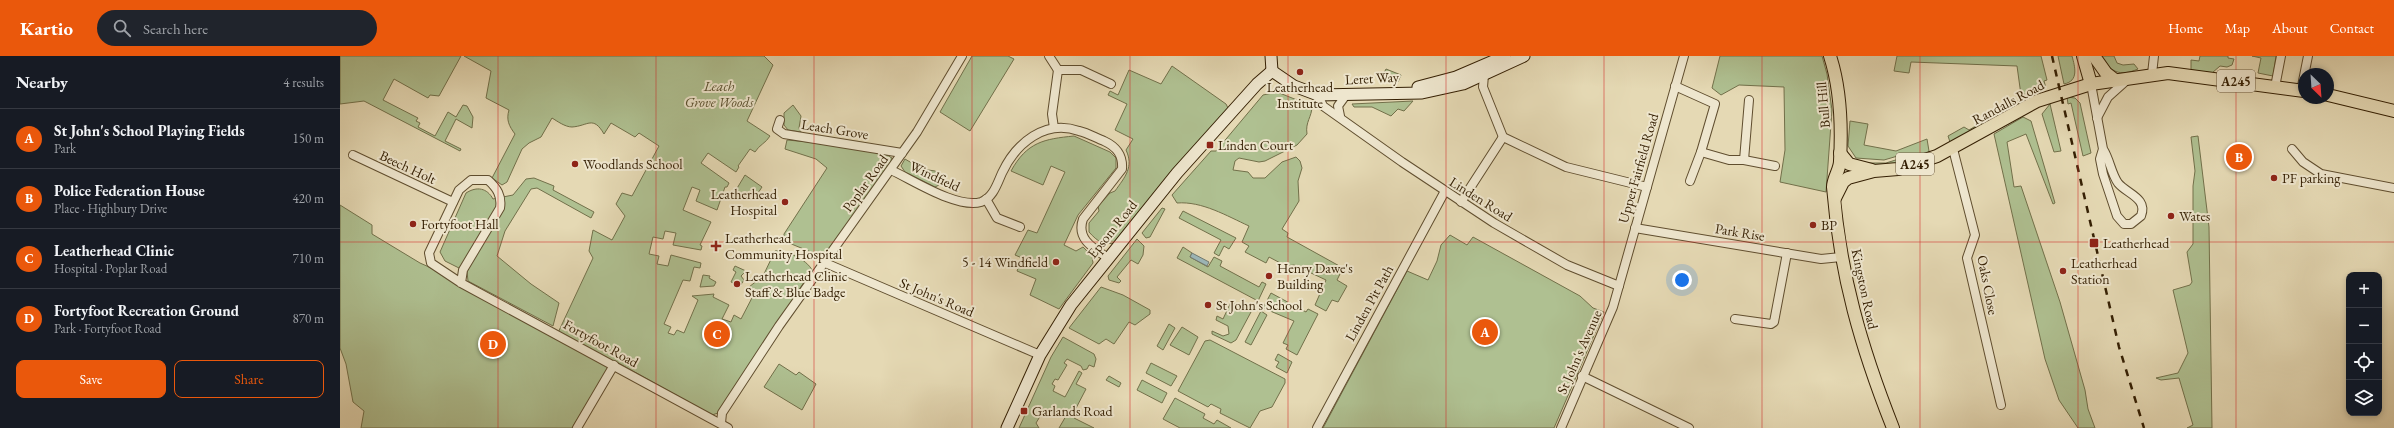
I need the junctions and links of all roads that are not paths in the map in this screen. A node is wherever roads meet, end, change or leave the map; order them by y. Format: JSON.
{"nodes":[{"id":1,"x":962,"y":56,"type":"edge"},
{"id":2,"x":1049,"y":56,"type":"edge"},
{"id":3,"x":1271,"y":56,"type":"edge"},
{"id":4,"x":1505,"y":56,"type":"edge"},
{"id":5,"x":1524,"y":56,"type":"edge"},
{"id":6,"x":1684,"y":56,"type":"edge"},
{"id":7,"x":1830,"y":56,"type":"edge"},
{"id":8,"x":2083,"y":56,"type":"edge"},
{"id":9,"x":2094,"y":56,"type":"edge"},
{"id":10,"x":2154,"y":56,"type":"edge"},
{"id":11,"x":2281,"y":56,"type":"edge"},
{"id":12,"x":2308,"y":56,"type":"edge"},
{"id":13,"x":2306,"y":68,"type":"edge"},
{"id":14,"x":1058,"y":70,"type":"junction"},
{"id":15,"x":1272,"y":71,"type":"junction"},
{"id":16,"x":2152,"y":74,"type":"junction"},
{"id":17,"x":1484,"y":75,"type":"junction"},
{"id":18,"x":2130,"y":78,"type":"junction"},
{"id":19,"x":2115,"y":80,"type":"junction"},
{"id":20,"x":1111,"y":84,"type":"dead end"},
{"id":21,"x":2090,"y":84,"type":"junction"},
{"id":22,"x":1675,"y":86,"type":"junction"},
{"id":23,"x":2275,"y":87,"type":"junction"},
{"id":24,"x":2298,"y":90,"type":"edge"},
{"id":25,"x":1407,"y":92,"type":"junction"},
{"id":26,"x":1318,"y":95,"type":"junction"},
{"id":27,"x":1346,"y":95,"type":"junction"},
{"id":28,"x":2334,"y":96,"type":"edge"},
{"id":29,"x":1749,"y":100,"type":"dead end"},
{"id":30,"x":2394,"y":111,"type":"edge"},
{"id":31,"x":1340,"y":116,"type":"junction"},
{"id":32,"x":2097,"y":118,"type":"junction"},
{"id":33,"x":780,"y":120,"type":"dead end"},
{"id":34,"x":1054,"y":128,"type":"junction"},
{"id":35,"x":1503,"y":137,"type":"junction"},
{"id":36,"x":1953,"y":149,"type":"junction"},
{"id":37,"x":2103,"y":149,"type":"junction"},
{"id":38,"x":2292,"y":149,"type":"dead end"},
{"id":39,"x":1701,"y":152,"type":"junction"},
{"id":40,"x":902,"y":153,"type":"junction"},
{"id":41,"x":1840,"y":153,"type":"junction"},
{"id":42,"x":353,"y":155,"type":"dead end"},
{"id":43,"x":1744,"y":160,"type":"junction"},
{"id":44,"x":1775,"y":166,"type":"dead end"},
{"id":45,"x":891,"y":170,"type":"junction"},
{"id":46,"x":1874,"y":171,"type":"junction"},
{"id":47,"x":1690,"y":181,"type":"dead end"},
{"id":48,"x":1647,"y":187,"type":"junction"},
{"id":49,"x":2394,"y":188,"type":"edge"},
{"id":50,"x":1445,"y":192,"type":"junction"},
{"id":51,"x":1835,"y":198,"type":"junction"},
{"id":52,"x":986,"y":199,"type":"junction"},
{"id":53,"x":453,"y":202,"type":"junction"},
{"id":54,"x":1461,"y":202,"type":"junction"},
{"id":55,"x":1020,"y":227,"type":"dead end"},
{"id":56,"x":1635,"y":228,"type":"junction"},
{"id":57,"x":1787,"y":253,"type":"junction"},
{"id":58,"x":1841,"y":257,"type":"junction"},
{"id":59,"x":1108,"y":258,"type":"junction"},
{"id":60,"x":824,"y":262,"type":"junction"},
{"id":61,"x":461,"y":282,"type":"junction"},
{"id":62,"x":1619,"y":286,"type":"junction"},
{"id":63,"x":1735,"y":319,"type":"dead end"},
{"id":64,"x":1040,"y":355,"type":"junction"},
{"id":65,"x":614,"y":365,"type":"junction"},
{"id":66,"x":1582,"y":376,"type":"junction"},
{"id":67,"x":2001,"y":405,"type":"dead end"},
{"id":68,"x":722,"y":426,"type":"edge"},
{"id":69,"x":577,"y":428,"type":"edge"},
{"id":70,"x":1006,"y":428,"type":"edge"},
{"id":71,"x":1317,"y":428,"type":"edge"},
{"id":72,"x":1561,"y":428,"type":"edge"},
{"id":73,"x":1689,"y":428,"type":"edge"},
{"id":74,"x":1892,"y":428,"type":"edge"}],
"edges":[{"from":1,"to":40,"type":"street","name":"Poplar Road"},
{"from":2,"to":14,"type":"street"},
{"from":3,"to":15,"type":"main road"},
{"from":4,"to":25,"type":"main road","name":"Leret Way"},
{"from":5,"to":17,"type":"main road","name":"Leret Way"},
{"from":6,"to":22,"type":"street","name":"Upper Fairfield Road"},
{"from":7,"to":41,"type":"main road","name":"Bull Hill"},
{"from":8,"to":21,"type":"main road"},
{"from":9,"to":19,"type":"main road"},
{"from":10,"to":16,"type":"street"},
{"from":11,"to":23,"type":"street"},
{"from":12,"to":13,"type":"street"},
{"from":14,"to":20,"type":"street"},
{"from":14,"to":34,"type":"street"},
{"from":15,"to":26,"type":"main road","name":"Leret Way"},
{"from":15,"to":59,"type":"main road","name":"Epsom Road"},
{"from":16,"to":18,"type":"main road","name":"Randalls Road","number":"A245"},
{"from":16,"to":23,"type":"main road","name":"Randalls Road","number":"A245"},
{"from":17,"to":25,"type":"main road","name":"Leret Way"},
{"from":17,"to":35,"type":"street"},
{"from":18,"to":19,"type":"main road","name":"Randalls Road","number":"A245"},
{"from":18,"to":32,"type":"street"},
{"from":19,"to":21,"type":"main road","name":"Randalls Road","number":"A245"},
{"from":21,"to":32,"type":"street"},
{"from":21,"to":36,"type":"main road","name":"Randalls Road","number":"A245"},
{"from":22,"to":39,"type":"street"},
{"from":22,"to":48,"type":"street","name":"Upper Fairfield Road"},
{"from":23,"to":24,"type":"main road","name":"Randalls Road","number":"A245"},
{"from":25,"to":27,"type":"main road","name":"Leret Way"},
{"from":26,"to":27,"type":"main road","name":"Leret Way"},
{"from":26,"to":31,"type":"street","name":"Linden Road"},
{"from":27,"to":31,"type":"street"},
{"from":28,"to":30,"type":"main road"},
{"from":29,"to":43,"type":"street"},
{"from":31,"to":50,"type":"street","name":"Linden Road"},
{"from":32,"to":37,"type":"street"},
{"from":33,"to":40,"type":"street","name":"Leach Grove"},
{"from":34,"to":52,"type":"street"},
{"from":34,"to":59,"type":"street"},
{"from":35,"to":48,"type":"street"},
{"from":35,"to":54,"type":"street"},
{"from":36,"to":46,"type":"main road","name":"Randalls Road","number":"A245"},
{"from":36,"to":67,"type":"street","name":"Oaks Close"},
{"from":37,"to":37,"type":"street"},
{"from":38,"to":49,"type":"street"},
{"from":39,"to":43,"type":"street"},
{"from":39,"to":47,"type":"street"},
{"from":40,"to":45,"type":"street","name":"Poplar Road"},
{"from":41,"to":46,"type":"main road","name":"Randalls Road","number":"A245"},
{"from":41,"to":51,"type":"main road","name":"Kingston Road"},
{"from":42,"to":53,"type":"street","name":"Beech Holt"},
{"from":43,"to":44,"type":"street"},
{"from":45,"to":52,"type":"street","name":"Windfield"},
{"from":45,"to":60,"type":"street","name":"Poplar Road"},
{"from":46,"to":51,"type":"main road","name":"Randalls Road","number":"A245"},
{"from":48,"to":56,"type":"street","name":"Upper Fairfield Road"},
{"from":50,"to":54,"type":"street","name":"Linden Road"},
{"from":50,"to":71,"type":"street","name":"Linden Pit Path"},
{"from":51,"to":58,"type":"main road","name":"Kingston Road"},
{"from":52,"to":55,"type":"street"},
{"from":53,"to":61,"type":"street","name":"Fortyfoot Road"},
{"from":53,"to":61,"type":"street","name":"Fortyfoot Road"},
{"from":54,"to":62,"type":"street","name":"Linden Road"},
{"from":56,"to":57,"type":"street","name":"Park Rise"},
{"from":56,"to":62,"type":"street","name":"Upper Fairfield Road"},
{"from":57,"to":58,"type":"street","name":"Park Rise"},
{"from":57,"to":63,"type":"street"},
{"from":58,"to":74,"type":"main road","name":"Kingston Road"},
{"from":59,"to":64,"type":"main road","name":"Epsom Road"},
{"from":60,"to":64,"type":"street","name":"St John's Road"},
{"from":60,"to":68,"type":"street","name":"Poplar Road"},
{"from":61,"to":65,"type":"street","name":"Fortyfoot Road"},
{"from":62,"to":66,"type":"street","name":"St John's Avenue"},
{"from":64,"to":70,"type":"main road","name":"Epsom Road"},
{"from":65,"to":68,"type":"street","name":"Fortyfoot Road"},
{"from":65,"to":69,"type":"street"},
{"from":66,"to":72,"type":"street","name":"St John's Avenue"},
{"from":66,"to":73,"type":"street"}]}
